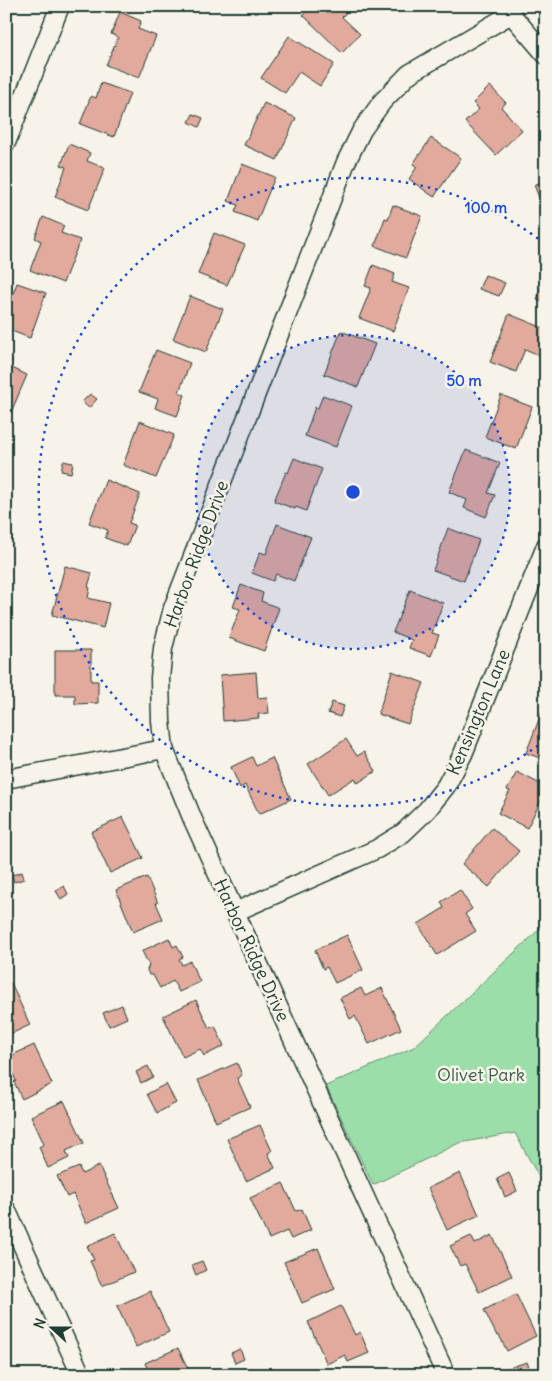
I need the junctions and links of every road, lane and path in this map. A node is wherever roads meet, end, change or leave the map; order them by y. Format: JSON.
{"nodes":[{"id":1,"x":60,"y":6,"type":"edge"},
{"id":2,"x":509,"y":10,"type":"edge"},
{"id":3,"x":546,"y":55,"type":"edge"},
{"id":4,"x":6,"y":143,"type":"edge"},
{"id":5,"x":545,"y":549,"type":"edge"},
{"id":6,"x":164,"y":749,"type":"junction"},
{"id":7,"x":6,"y":779,"type":"edge"},
{"id":8,"x":235,"y":912,"type":"junction"},
{"id":9,"x":6,"y":1209,"type":"edge"},
{"id":10,"x":81,"y":1375,"type":"edge"},
{"id":11,"x":446,"y":1375,"type":"edge"}],
"edges":[{"from":1,"to":4,"type":"street"},
{"from":2,"to":3,"type":"street"},
{"from":2,"to":6,"type":"street","name":"Harbor Ridge Drive"},
{"from":5,"to":8,"type":"street","name":"Kensington Lane"},
{"from":6,"to":7,"type":"street"},
{"from":6,"to":8,"type":"street","name":"Harbor Ridge Drive"},
{"from":8,"to":11,"type":"street","name":"Harbor Ridge Drive"},
{"from":9,"to":10,"type":"street"}]}
